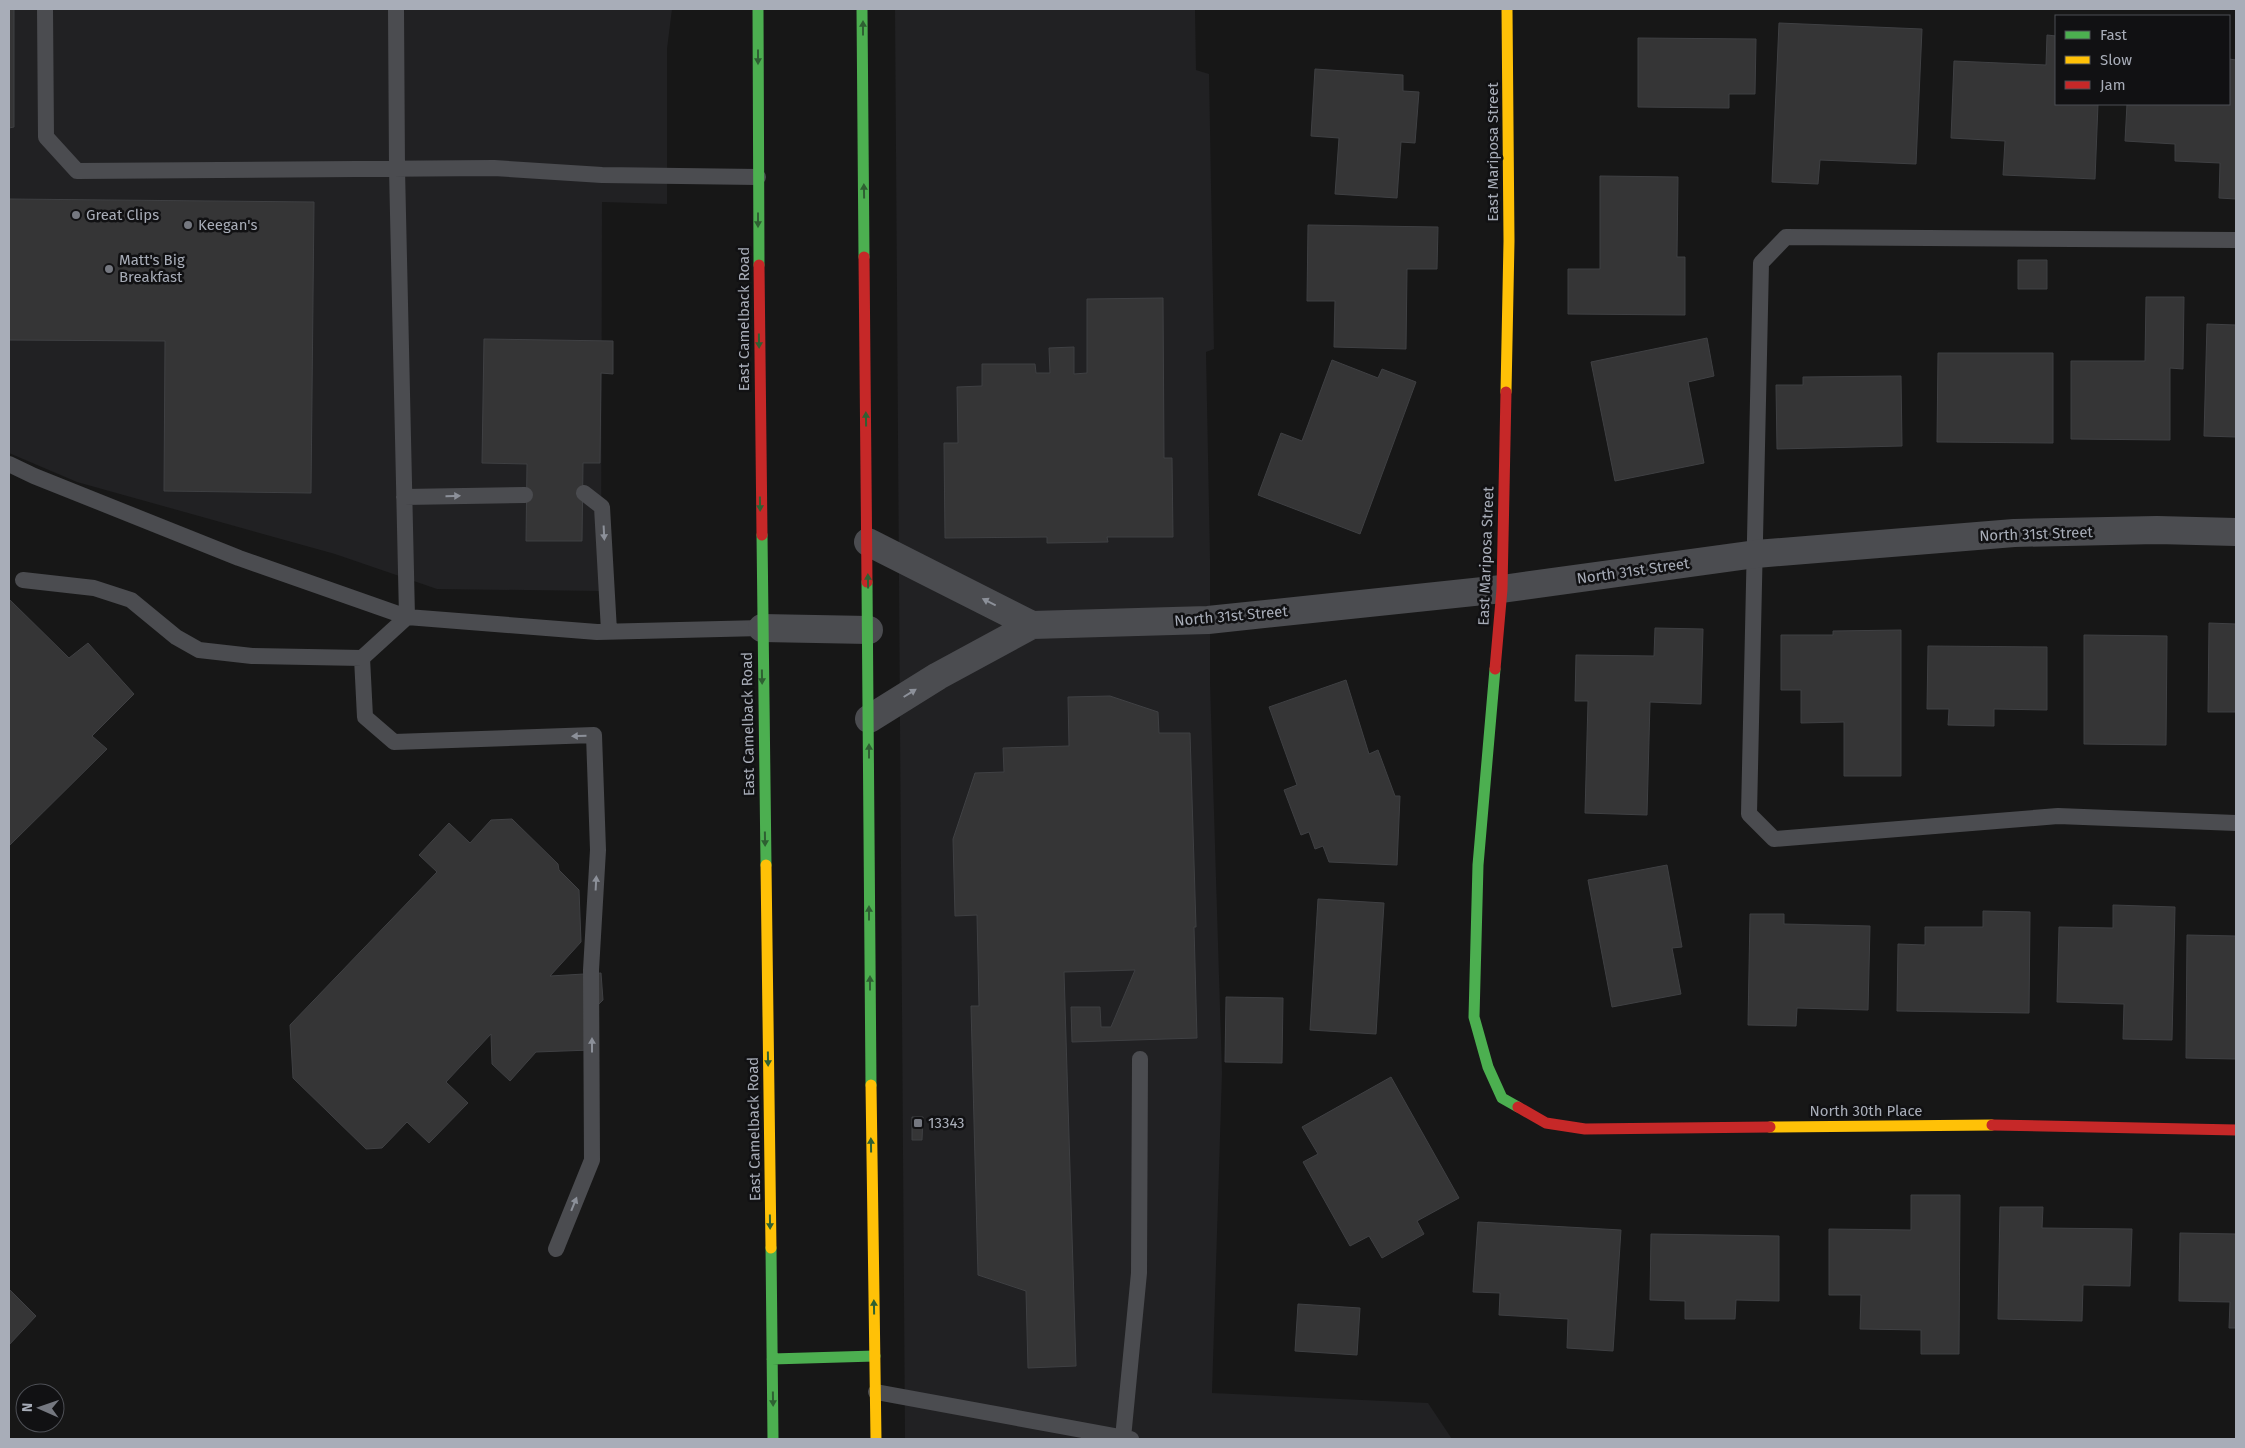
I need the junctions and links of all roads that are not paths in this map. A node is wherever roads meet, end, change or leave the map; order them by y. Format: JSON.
{"nodes":[{"id":1,"x":45,"y":9,"type":"edge"},
{"id":2,"x":396,"y":9,"type":"edge"},
{"id":3,"x":758,"y":9,"type":"edge"},
{"id":4,"x":862,"y":9,"type":"edge"},
{"id":5,"x":1507,"y":9,"type":"edge"},
{"id":6,"x":396,"y":169,"type":"junction"},
{"id":7,"x":758,"y":177,"type":"junction"},
{"id":8,"x":2236,"y":240,"type":"edge"},
{"id":9,"x":9,"y":464,"type":"edge"},
{"id":10,"x":584,"y":493,"type":"dead end"},
{"id":11,"x":525,"y":495,"type":"dead end"},
{"id":12,"x":404,"y":497,"type":"junction"},
{"id":13,"x":2236,"y":532,"type":"edge"},
{"id":14,"x":868,"y":542,"type":"junction"},
{"id":15,"x":1756,"y":554,"type":"junction"},
{"id":16,"x":23,"y":580,"type":"dead end"},
{"id":17,"x":1502,"y":588,"type":"junction"},
{"id":18,"x":407,"y":617,"type":"junction"},
{"id":19,"x":1032,"y":625,"type":"junction"},
{"id":20,"x":762,"y":628,"type":"junction"},
{"id":21,"x":869,"y":630,"type":"junction"},
{"id":22,"x":609,"y":631,"type":"junction"},
{"id":23,"x":362,"y":658,"type":"junction"},
{"id":24,"x":869,"y":719,"type":"junction"},
{"id":25,"x":2236,"y":823,"type":"edge"},
{"id":26,"x":1140,"y":1058,"type":"dead end"},
{"id":27,"x":1502,"y":1098,"type":"joint"},
{"id":28,"x":2236,"y":1130,"type":"edge"},
{"id":29,"x":556,"y":1249,"type":"dead end"},
{"id":30,"x":875,"y":1356,"type":"junction"},
{"id":31,"x":772,"y":1359,"type":"junction"},
{"id":32,"x":876,"y":1392,"type":"junction"},
{"id":33,"x":773,"y":1439,"type":"edge"},
{"id":34,"x":876,"y":1439,"type":"edge"},
{"id":35,"x":1127,"y":1439,"type":"edge"}],
"edges":[{"from":1,"to":6,"type":"lane"},
{"from":2,"to":6,"type":"lane"},
{"from":3,"to":7,"type":"main road","name":"East Camelback Road","one_way":true},
{"from":14,"to":4,"type":"main road","one_way":true},
{"from":5,"to":17,"type":"main road","name":"East Mariposa Street"},
{"from":6,"to":7,"type":"lane"},
{"from":6,"to":12,"type":"lane"},
{"from":7,"to":20,"type":"main road","name":"East Camelback Road","one_way":true},
{"from":8,"to":15,"type":"lane"},
{"from":9,"to":18,"type":"lane"},
{"from":10,"to":22,"type":"lane","one_way":true},
{"from":12,"to":11,"type":"lane","one_way":true},
{"from":12,"to":18,"type":"lane"},
{"from":13,"to":15,"type":"street","name":"North 31st Street"},
{"from":19,"to":14,"type":"street","one_way":true},
{"from":21,"to":14,"type":"main road","one_way":true},
{"from":15,"to":17,"type":"street","name":"North 31st Street"},
{"from":15,"to":25,"type":"lane"},
{"from":16,"to":23,"type":"lane"},
{"from":17,"to":19,"type":"street","name":"North 31st Street"},
{"from":17,"to":27,"type":"main road","name":"East Mariposa Street"},
{"from":18,"to":22,"type":"lane"},
{"from":18,"to":23,"type":"lane"},
{"from":24,"to":19,"type":"street","name":"North 31st Street","one_way":true},
{"from":20,"to":21,"type":"street"},
{"from":20,"to":22,"type":"lane"},
{"from":20,"to":31,"type":"main road","name":"East Camelback Road","one_way":true},
{"from":21,"to":24,"type":"main road"},
{"from":29,"to":23,"type":"lane","one_way":true},
{"from":30,"to":24,"type":"main road","one_way":true},
{"from":26,"to":35,"type":"lane"},
{"from":27,"to":28,"type":"main road","name":"North 30th Place"},
{"from":30,"to":31,"type":"main road"},
{"from":30,"to":32,"type":"main road"},
{"from":31,"to":33,"type":"main road","name":"East Camelback Road","one_way":true},
{"from":32,"to":34,"type":"main road"},
{"from":32,"to":35,"type":"lane"}]}
